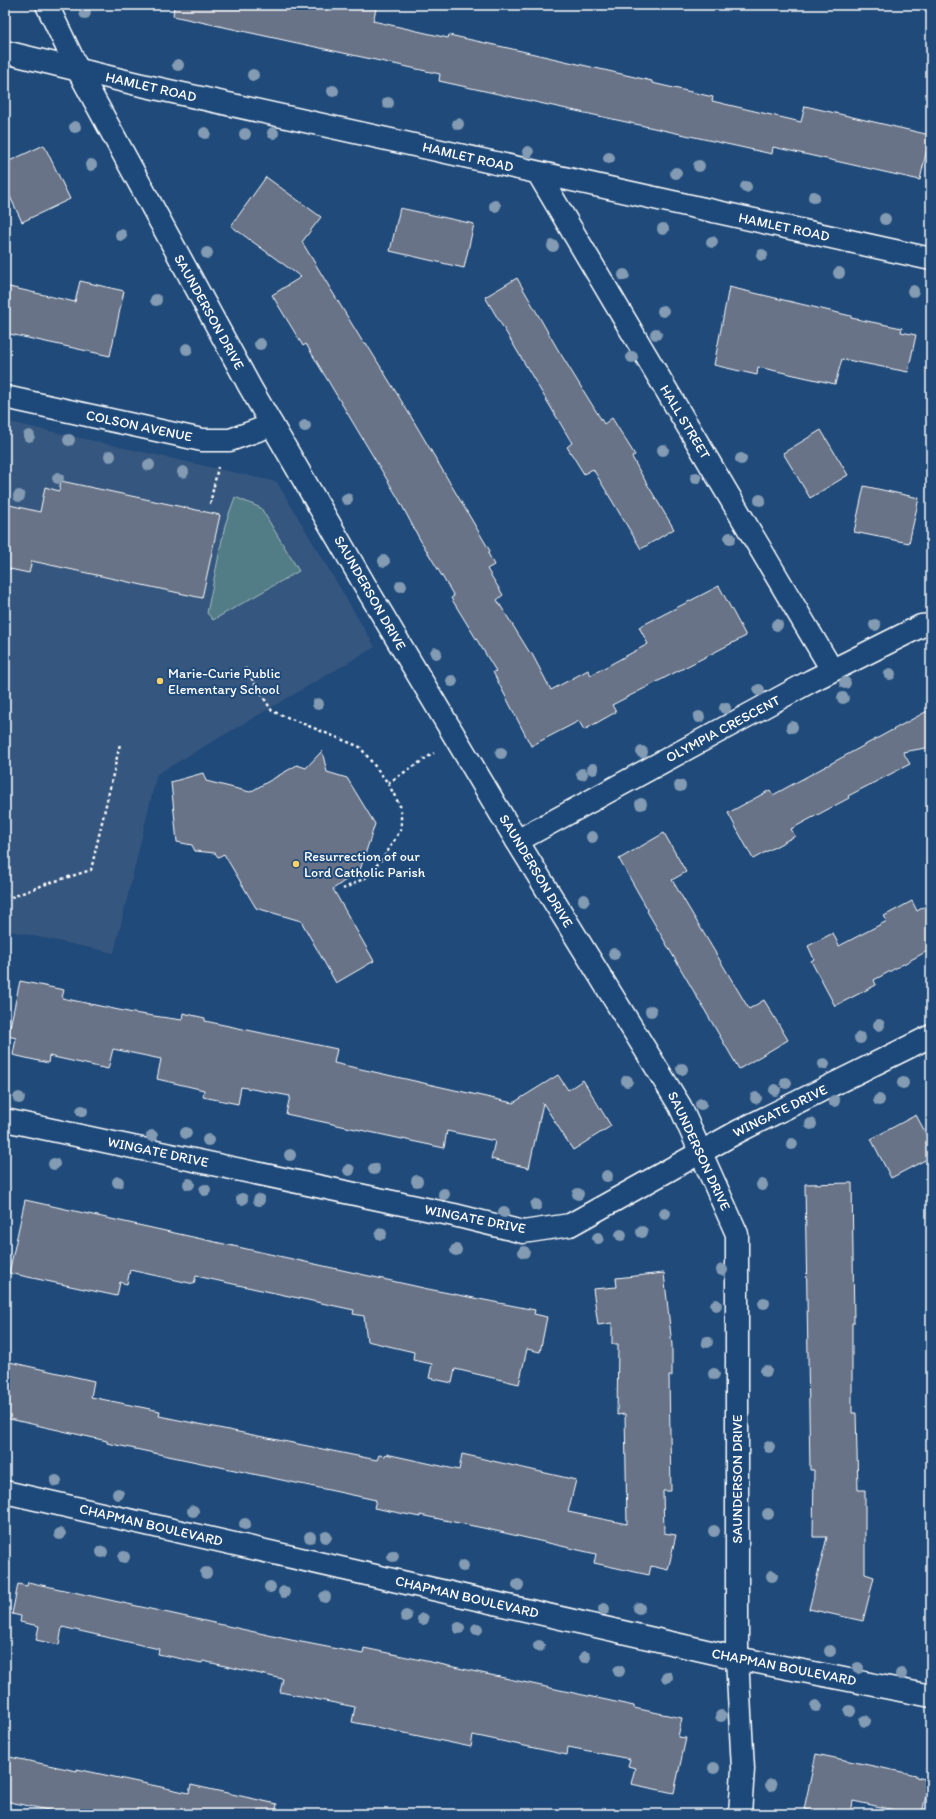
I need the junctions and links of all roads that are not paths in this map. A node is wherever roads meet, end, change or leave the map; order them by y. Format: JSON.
{"nodes":[{"id":1,"x":46,"y":5,"type":"edge"},
{"id":2,"x":5,"y":52,"type":"edge"},
{"id":3,"x":78,"y":70,"type":"junction"},
{"id":4,"x":538,"y":173,"type":"junction"},
{"id":5,"x":931,"y":259,"type":"edge"},
{"id":6,"x":5,"y":397,"type":"edge"},
{"id":7,"x":272,"y":425,"type":"junction"},
{"id":8,"x":931,"y":625,"type":"edge"},
{"id":9,"x":832,"y":670,"type":"junction"},
{"id":10,"x":517,"y":841,"type":"junction"},
{"id":11,"x":931,"y":1036,"type":"edge"},
{"id":12,"x":5,"y":1120,"type":"edge"},
{"id":13,"x":701,"y":1151,"type":"junction"},
{"id":14,"x":5,"y":1492,"type":"edge"},
{"id":15,"x":737,"y":1658,"type":"junction"},
{"id":16,"x":931,"y":1696,"type":"edge"},
{"id":17,"x":740,"y":1814,"type":"edge"}],
"edges":[{"from":1,"to":3,"type":"street","name":"SAUNDERSON DRIVE"},
{"from":2,"to":3,"type":"street","name":"HAMLET ROAD"},
{"from":3,"to":4,"type":"street","name":"HAMLET ROAD"},
{"from":3,"to":7,"type":"street","name":"SAUNDERSON DRIVE"},
{"from":4,"to":5,"type":"street","name":"HAMLET ROAD"},
{"from":4,"to":9,"type":"street","name":"HALL STREET"},
{"from":6,"to":7,"type":"street","name":"COLSON AVENUE"},
{"from":7,"to":10,"type":"street","name":"SAUNDERSON DRIVE"},
{"from":8,"to":9,"type":"street","name":"OLYMPIA CRESCENT"},
{"from":9,"to":10,"type":"street","name":"OLYMPIA CRESCENT"},
{"from":10,"to":13,"type":"street","name":"SAUNDERSON DRIVE"},
{"from":11,"to":13,"type":"street","name":"WINGATE DRIVE"},
{"from":12,"to":13,"type":"street","name":"WINGATE DRIVE"},
{"from":13,"to":15,"type":"street","name":"SAUNDERSON DRIVE"},
{"from":14,"to":15,"type":"street","name":"CHAPMAN BOULEVARD"},
{"from":15,"to":16,"type":"street","name":"CHAPMAN BOULEVARD"},
{"from":15,"to":17,"type":"street","name":"SAUNDERSON DRIVE"}]}
